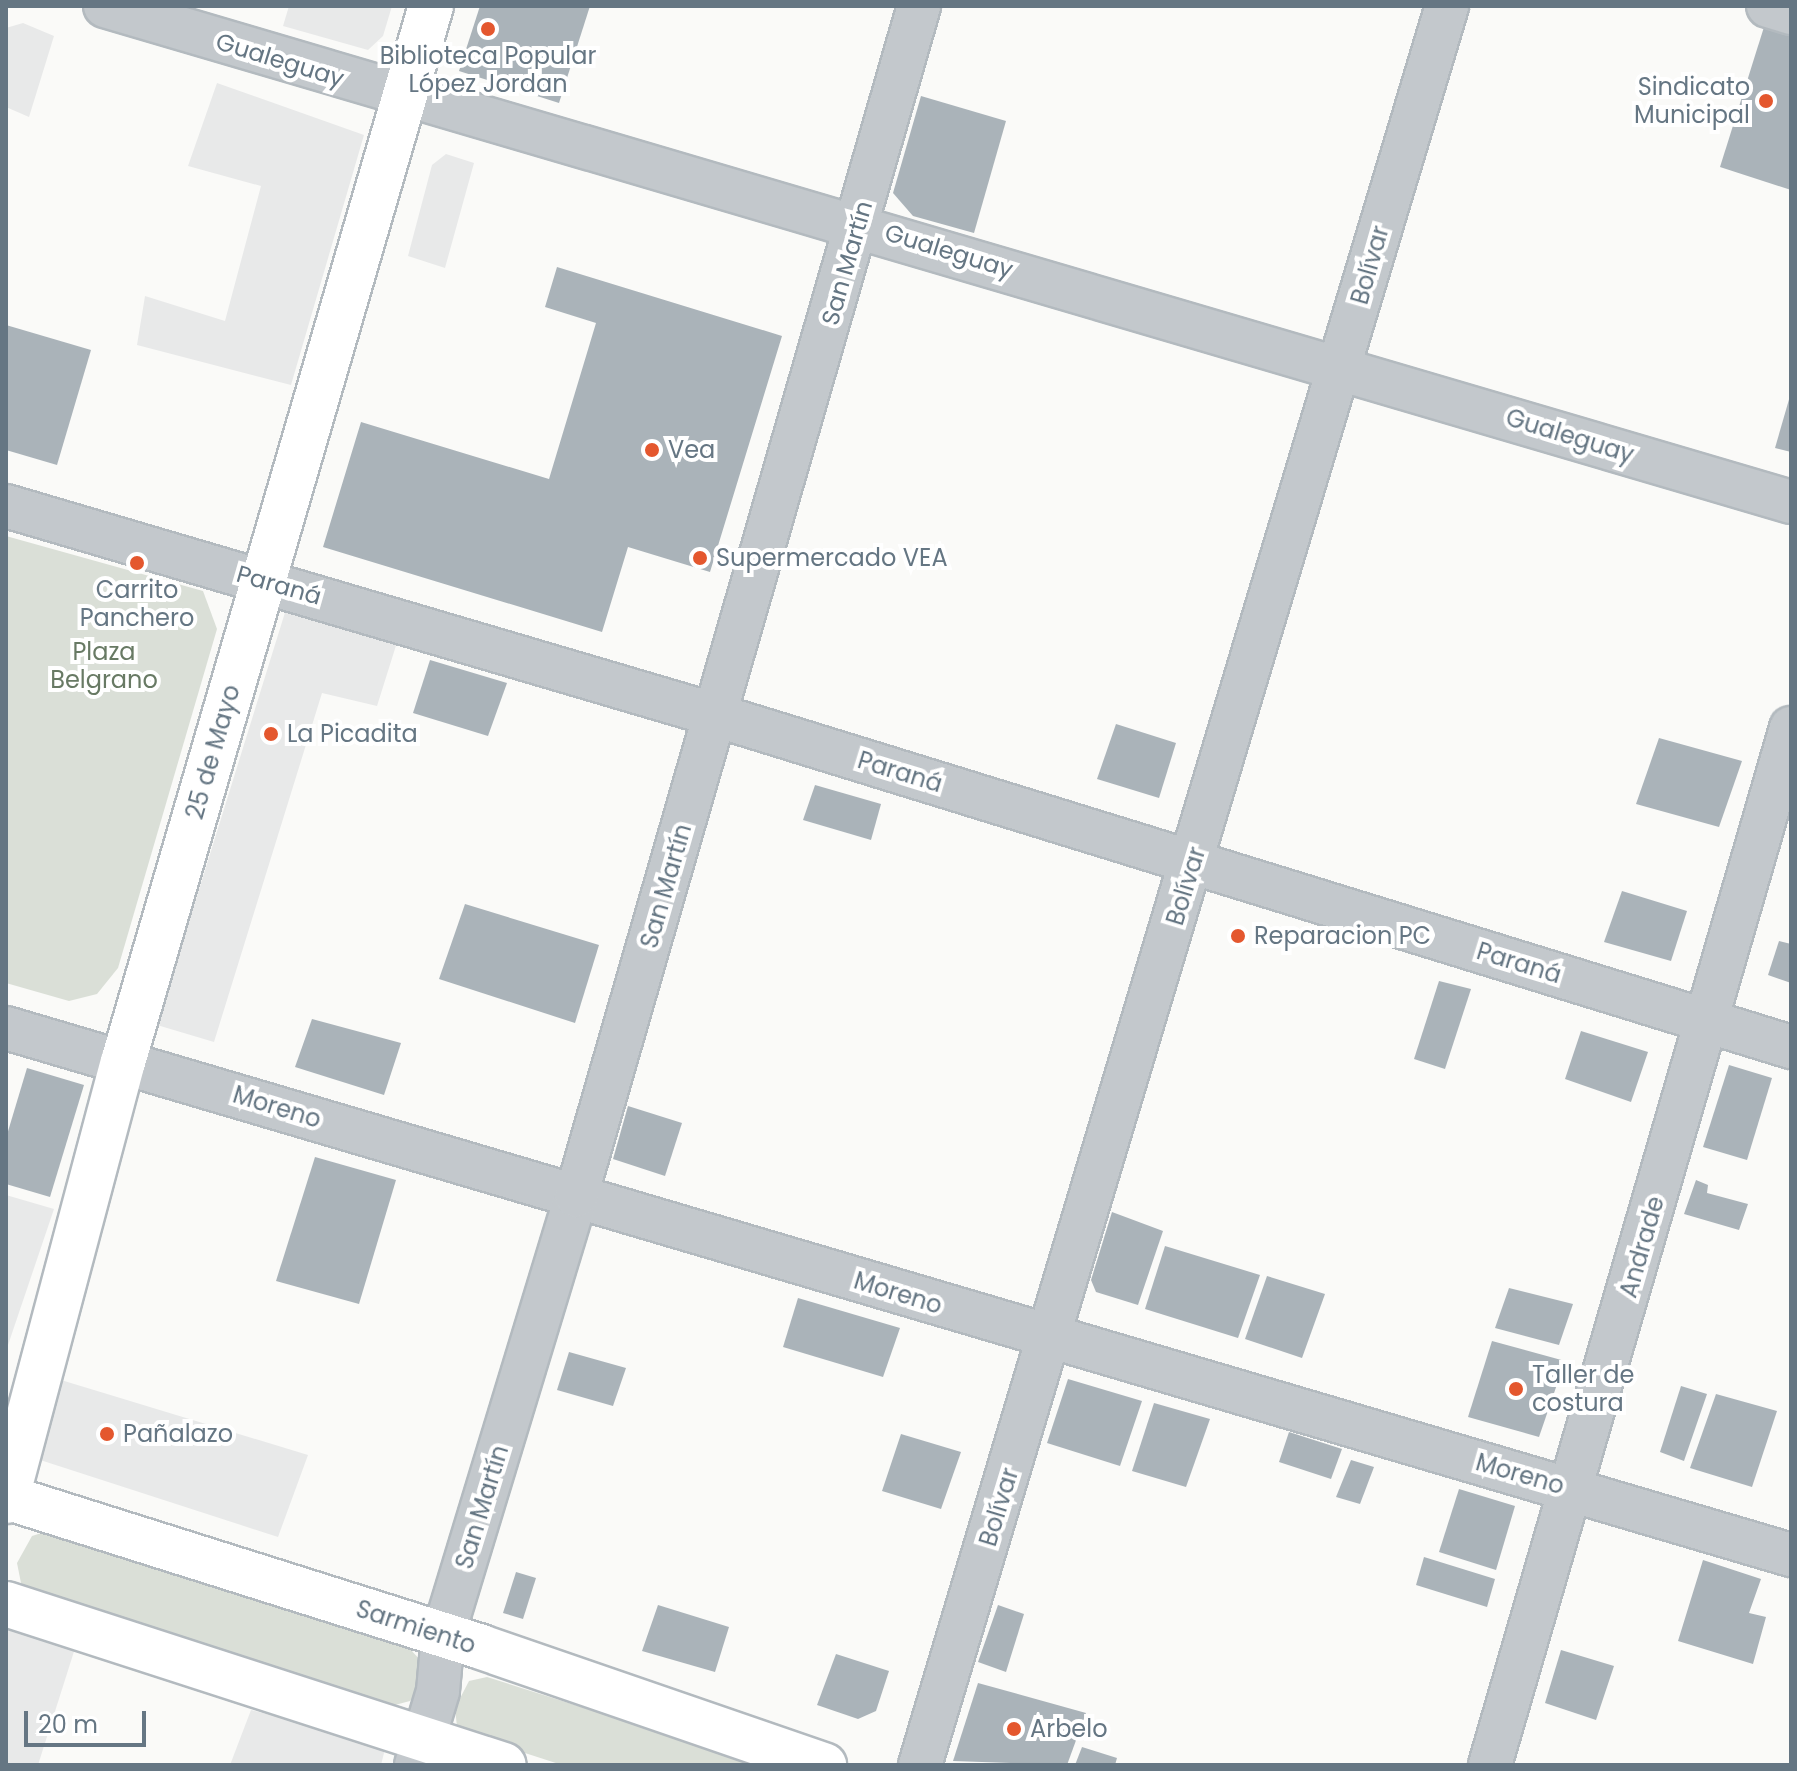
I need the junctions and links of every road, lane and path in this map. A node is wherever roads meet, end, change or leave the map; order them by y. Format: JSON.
{"nodes":[{"id":1,"x":105,"y":6,"type":"edge"},
{"id":2,"x":431,"y":6,"type":"edge"},
{"id":3,"x":919,"y":6,"type":"edge"},
{"id":4,"x":1447,"y":6,"type":"edge"},
{"id":5,"x":1768,"y":6,"type":"edge"},
{"id":6,"x":1791,"y":13,"type":"edge"},
{"id":7,"x":406,"y":98,"type":"junction"},
{"id":8,"x":858,"y":224,"type":"junction"},
{"id":9,"x":1340,"y":368,"type":"junction"},
{"id":10,"x":1791,"y":502,"type":"edge"},
{"id":11,"x":6,"y":506,"type":"edge"},
{"id":12,"x":262,"y":580,"type":"junction"},
{"id":13,"x":715,"y":715,"type":"junction"},
{"id":14,"x":1791,"y":728,"type":"edge"},
{"id":15,"x":1193,"y":863,"type":"junction"},
{"id":16,"x":1708,"y":1021,"type":"junction"},
{"id":17,"x":6,"y":1028,"type":"edge"},
{"id":18,"x":1791,"y":1047,"type":"edge"},
{"id":19,"x":123,"y":1062,"type":"junction"},
{"id":20,"x":576,"y":1196,"type":"junction"},
{"id":21,"x":1050,"y":1338,"type":"junction"},
{"id":22,"x":1572,"y":1489,"type":"junction"},
{"id":23,"x":6,"y":1498,"type":"edge"},
{"id":24,"x":1791,"y":1555,"type":"edge"},
{"id":25,"x":6,"y":1604,"type":"edge"},
{"id":26,"x":443,"y":1635,"type":"junction"},
{"id":27,"x":420,"y":1752,"type":"edge"},
{"id":28,"x":504,"y":1765,"type":"edge"},
{"id":29,"x":824,"y":1765,"type":"edge"},
{"id":30,"x":920,"y":1765,"type":"edge"},
{"id":31,"x":1490,"y":1765,"type":"edge"}],
"edges":[{"from":1,"to":7,"type":"street","name":"Gualeguay"},
{"from":2,"to":7,"type":"street","name":"25 de Mayo"},
{"from":3,"to":8,"type":"street","name":"San Martín"},
{"from":4,"to":9,"type":"street","name":"Bolívar"},
{"from":5,"to":6,"type":"street"},
{"from":7,"to":8,"type":"street","name":"Gualeguay"},
{"from":7,"to":12,"type":"street","name":"25 de Mayo"},
{"from":8,"to":9,"type":"street","name":"Gualeguay"},
{"from":8,"to":13,"type":"street","name":"San Martín"},
{"from":9,"to":10,"type":"street","name":"Gualeguay"},
{"from":9,"to":15,"type":"street","name":"Bolívar"},
{"from":11,"to":12,"type":"street","name":"Paraná"},
{"from":12,"to":13,"type":"street","name":"Paraná"},
{"from":12,"to":19,"type":"street","name":"25 de Mayo"},
{"from":13,"to":15,"type":"street","name":"Paraná"},
{"from":13,"to":20,"type":"street","name":"San Martín"},
{"from":14,"to":16,"type":"street","name":"Andrade"},
{"from":15,"to":16,"type":"street","name":"Paraná"},
{"from":15,"to":21,"type":"street","name":"Bolívar"},
{"from":16,"to":18,"type":"street","name":"Paraná"},
{"from":16,"to":22,"type":"street","name":"Andrade"},
{"from":17,"to":19,"type":"street","name":"Moreno"},
{"from":19,"to":20,"type":"street","name":"Moreno"},
{"from":19,"to":23,"type":"street","name":"25 de Mayo"},
{"from":20,"to":21,"type":"street","name":"Moreno"},
{"from":20,"to":26,"type":"street","name":"San Martín"},
{"from":21,"to":22,"type":"street","name":"Moreno"},
{"from":21,"to":30,"type":"street","name":"Bolívar"},
{"from":22,"to":24,"type":"street","name":"Moreno"},
{"from":22,"to":31,"type":"street","name":"Andrade"},
{"from":23,"to":26,"type":"street","name":"Sarmiento"},
{"from":25,"to":27,"type":"street"},
{"from":26,"to":27,"type":"street","name":"San Martín"},
{"from":26,"to":29,"type":"street","name":"Sarmiento"},
{"from":27,"to":28,"type":"street"}]}
